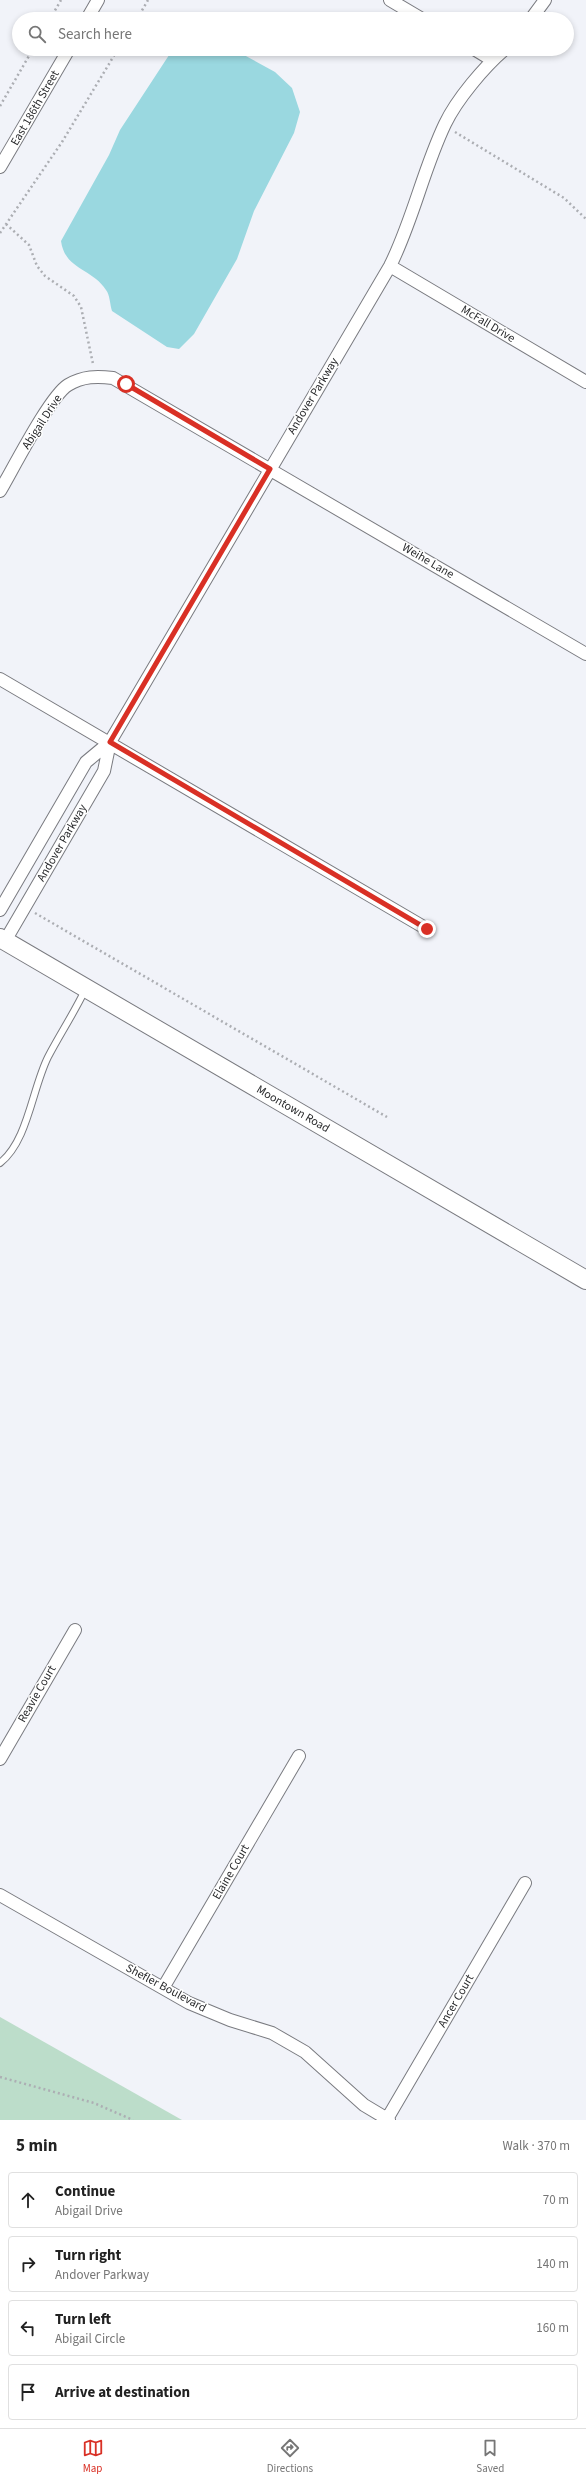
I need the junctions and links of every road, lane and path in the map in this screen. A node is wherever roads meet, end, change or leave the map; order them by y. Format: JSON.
{"nodes":[{"id":1,"x":62,"y":0,"type":"edge"},
{"id":2,"x":98,"y":0,"type":"edge"},
{"id":3,"x":148,"y":0,"type":"edge"},
{"id":4,"x":390,"y":0,"type":"edge"},
{"id":5,"x":545,"y":0,"type":"edge"},
{"id":6,"x":54,"y":12,"type":"edge"},
{"id":7,"x":91,"y":12,"type":"edge"},
{"id":8,"x":141,"y":12,"type":"edge"},
{"id":9,"x":410,"y":12,"type":"edge"},
{"id":10,"x":536,"y":12,"type":"edge"},
{"id":11,"x":29,"y":56,"type":"edge"},
{"id":12,"x":65,"y":56,"type":"edge"},
{"id":13,"x":114,"y":56,"type":"edge"},
{"id":14,"x":485,"y":56,"type":"edge"},
{"id":15,"x":497,"y":56,"type":"edge"},
{"id":16,"x":492,"y":60,"type":"junction"},
{"id":17,"x":0,"y":106,"type":"edge"},
{"id":18,"x":444,"y":126,"type":"junction"},
{"id":19,"x":0,"y":167,"type":"edge"},
{"id":20,"x":586,"y":219,"type":"edge"},
{"id":21,"x":6,"y":224,"type":"junction"},
{"id":22,"x":0,"y":233,"type":"edge"},
{"id":23,"x":390,"y":266,"type":"junction"},
{"id":24,"x":94,"y":377,"type":"junction"},
{"id":25,"x":586,"y":382,"type":"edge"},
{"id":26,"x":270,"y":469,"type":"junction"},
{"id":27,"x":0,"y":491,"type":"edge"},
{"id":28,"x":586,"y":654,"type":"edge"},
{"id":29,"x":0,"y":679,"type":"edge"},
{"id":30,"x":110,"y":742,"type":"junction"},
{"id":31,"x":25,"y":907,"type":"junction"},
{"id":32,"x":0,"y":910,"type":"edge"},
{"id":33,"x":427,"y":929,"type":"dead end"},
{"id":34,"x":2,"y":940,"type":"edge"},
{"id":35,"x":85,"y":988,"type":"junction"},
{"id":36,"x":387,"y":1117,"type":"dead end"},
{"id":37,"x":0,"y":1163,"type":"edge"},
{"id":38,"x":586,"y":1280,"type":"edge"},
{"id":39,"x":75,"y":1630,"type":"dead end"},
{"id":40,"x":299,"y":1756,"type":"dead end"},
{"id":41,"x":0,"y":1759,"type":"edge"},
{"id":42,"x":525,"y":1883,"type":"dead end"},
{"id":43,"x":0,"y":1895,"type":"edge"},
{"id":44,"x":163,"y":1988,"type":"junction"},
{"id":45,"x":0,"y":2077,"type":"edge"},
{"id":46,"x":388,"y":2119,"type":"edge"},
{"id":47,"x":132,"y":2120,"type":"edge"}],
"edges":[{"from":1,"to":6,"type":"path"},
{"from":2,"to":7,"type":"street"},
{"from":3,"to":8,"type":"path"},
{"from":4,"to":9,"type":"street"},
{"from":5,"to":10,"type":"street"},
{"from":11,"to":17,"type":"path"},
{"from":12,"to":19,"type":"street","name":"East 186th Street"},
{"from":13,"to":21,"type":"path"},
{"from":14,"to":16,"type":"street"},
{"from":15,"to":16,"type":"street","name":"Andover Parkway"},
{"from":16,"to":18,"type":"street","name":"Andover Parkway"},
{"from":18,"to":20,"type":"path"},
{"from":18,"to":23,"type":"street","name":"Andover Parkway"},
{"from":21,"to":22,"type":"path"},
{"from":21,"to":24,"type":"path"},
{"from":23,"to":25,"type":"street","name":"McFall Drive"},
{"from":23,"to":26,"type":"street","name":"Andover Parkway"},
{"from":24,"to":26,"type":"street","name":"Abigail Drive"},
{"from":24,"to":27,"type":"street","name":"Abigail Drive"},
{"from":26,"to":28,"type":"street","name":"Weihe Lane"},
{"from":26,"to":30,"type":"street","name":"Andover Parkway"},
{"from":29,"to":30,"type":"street"},
{"from":30,"to":31,"type":"street","name":"Andover Parkway"},
{"from":30,"to":32,"type":"street","name":"Andover Parkway"},
{"from":30,"to":33,"type":"street"},
{"from":31,"to":34,"type":"street","name":"Andover Parkway"},
{"from":31,"to":36,"type":"path"},
{"from":34,"to":35,"type":"street","name":"Moontown Road"},
{"from":35,"to":37,"type":"lane"},
{"from":35,"to":38,"type":"street","name":"Moontown Road"},
{"from":39,"to":41,"type":"street","name":"Reavie Court"},
{"from":40,"to":44,"type":"street","name":"Elaine Court"},
{"from":42,"to":46,"type":"street","name":"Ancer Court"},
{"from":43,"to":44,"type":"street","name":"Shefler Boulevard"},
{"from":44,"to":46,"type":"street","name":"Shefler Boulevard"},
{"from":45,"to":47,"type":"path"}]}
